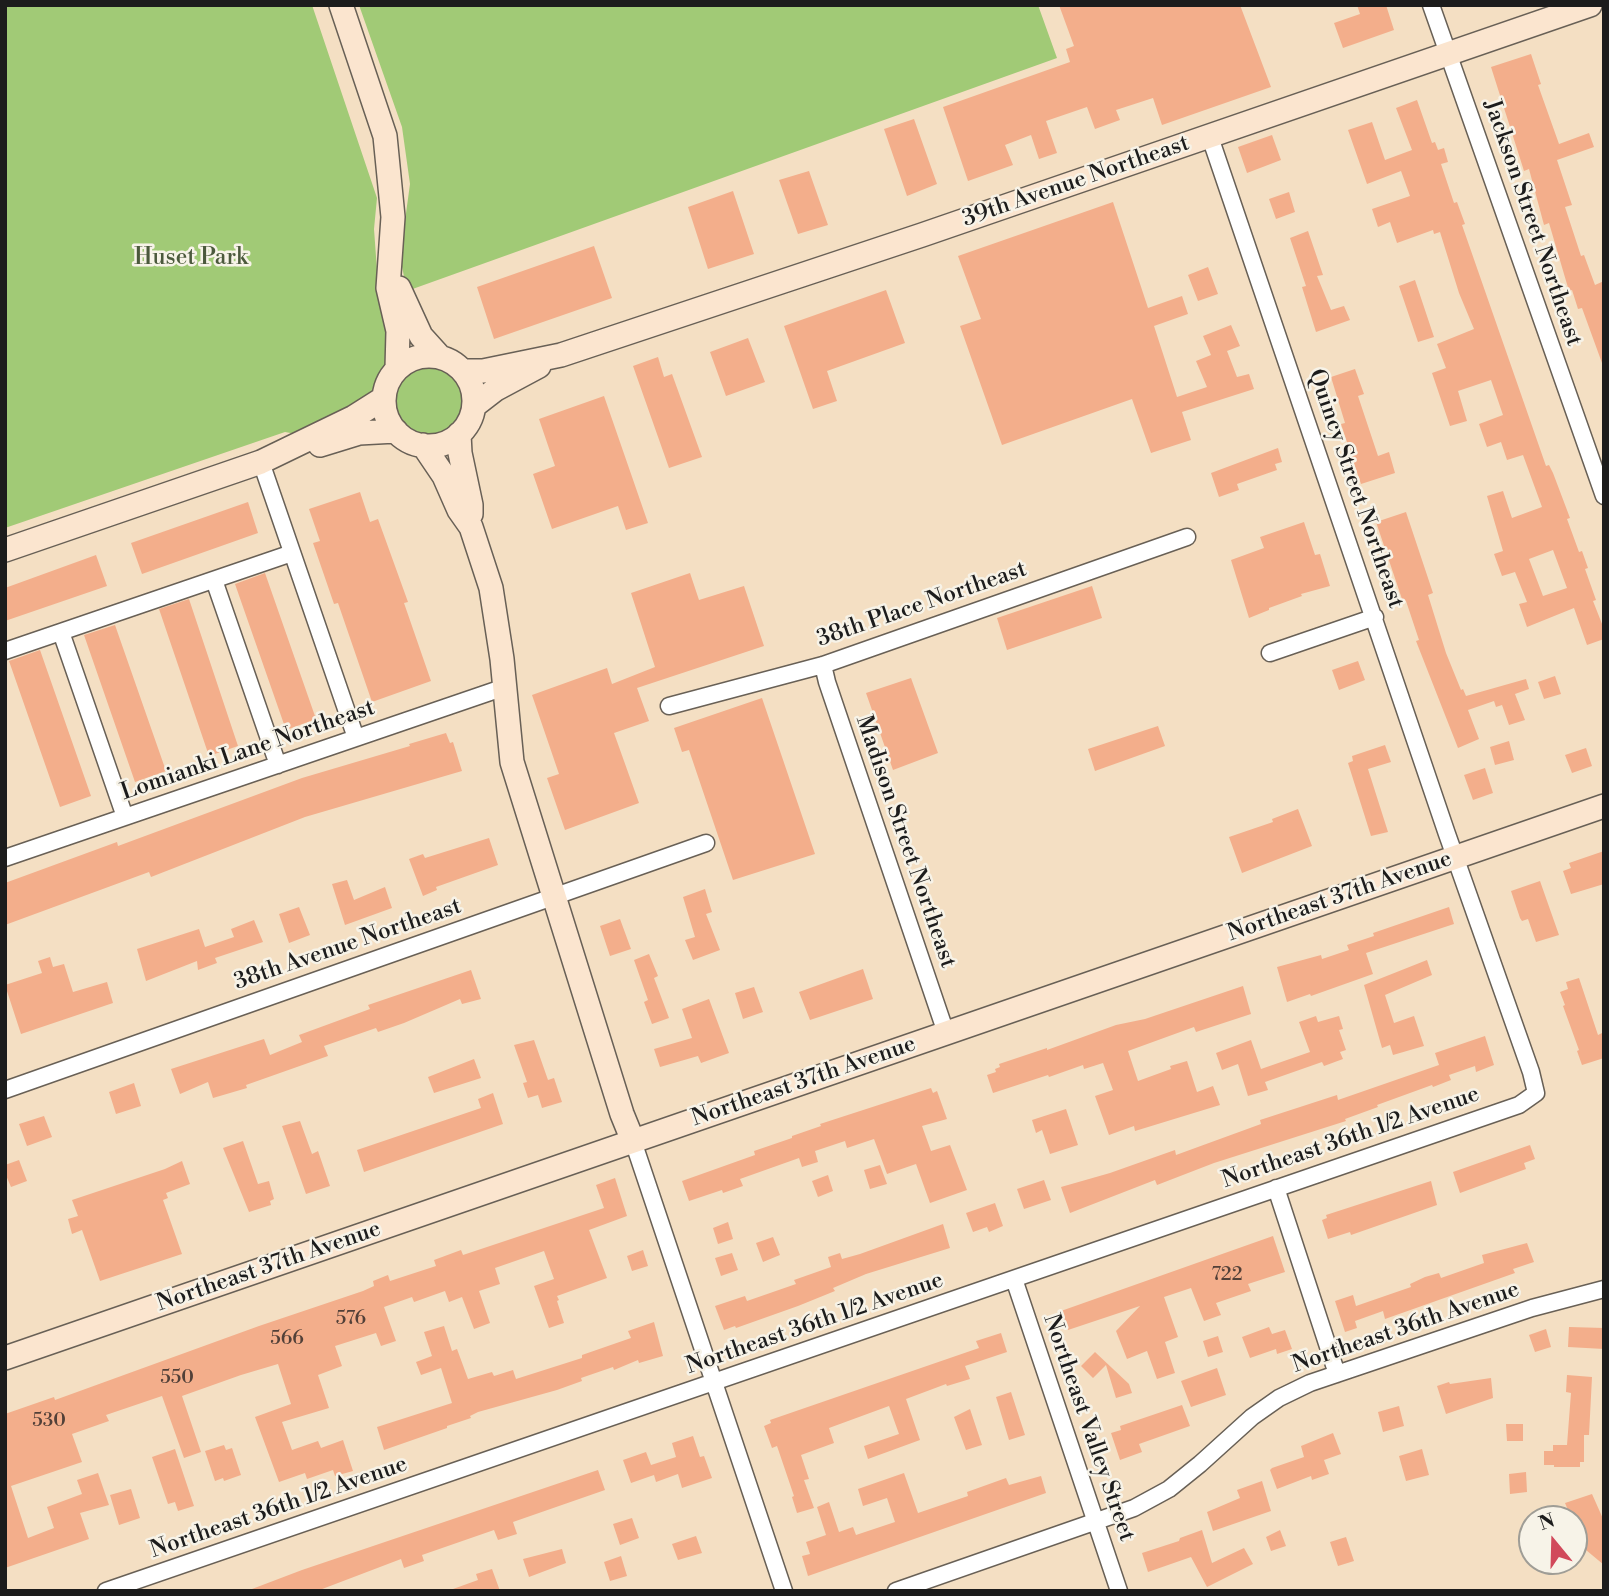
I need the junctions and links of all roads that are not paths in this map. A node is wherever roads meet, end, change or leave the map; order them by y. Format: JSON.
{"nodes":[{"id":1,"x":341,"y":5,"type":"edge"},
{"id":2,"x":1431,"y":5,"type":"edge"},
{"id":3,"x":1590,"y":5,"type":"edge"},
{"id":4,"x":1448,"y":55,"type":"junction"},
{"id":5,"x":1210,"y":137,"type":"junction"},
{"id":6,"x":390,"y":274,"type":"junction"},
{"id":7,"x":561,"y":355,"type":"junction"},
{"id":8,"x":440,"y":357,"type":"junction"},
{"id":9,"x":397,"y":368,"type":"junction"},
{"id":10,"x":463,"y":371,"type":"junction"},
{"id":11,"x":384,"y":398,"type":"junction"},
{"id":12,"x":474,"y":406,"type":"junction"},
{"id":13,"x":396,"y":431,"type":"junction"},
{"id":14,"x":459,"y":433,"type":"junction"},
{"id":15,"x":423,"y":445,"type":"junction"},
{"id":16,"x":282,"y":451,"type":"junction"},
{"id":17,"x":261,"y":462,"type":"junction"},
{"id":18,"x":1604,"y":496,"type":"edge"},
{"id":19,"x":471,"y":527,"type":"junction"},
{"id":20,"x":1187,"y":537,"type":"dead end"},
{"id":21,"x":5,"y":550,"type":"edge"},
{"id":22,"x":292,"y":553,"type":"junction"},
{"id":23,"x":214,"y":580,"type":"junction"},
{"id":24,"x":1375,"y":617,"type":"junction"},
{"id":25,"x":61,"y":632,"type":"junction"},
{"id":26,"x":5,"y":651,"type":"edge"},
{"id":27,"x":1270,"y":653,"type":"dead end"},
{"id":28,"x":823,"y":665,"type":"junction"},
{"id":29,"x":505,"y":687,"type":"junction"},
{"id":30,"x":668,"y":706,"type":"dead end"},
{"id":31,"x":356,"y":738,"type":"junction"},
{"id":32,"x":278,"y":765,"type":"junction"},
{"id":33,"x":1604,"y":806,"type":"edge"},
{"id":34,"x":125,"y":817,"type":"junction"},
{"id":35,"x":706,"y":843,"type":"dead end"},
{"id":36,"x":1456,"y":857,"type":"junction"},
{"id":37,"x":5,"y":858,"type":"edge"},
{"id":38,"x":552,"y":897,"type":"junction"},
{"id":39,"x":946,"y":1033,"type":"junction"},
{"id":40,"x":5,"y":1090,"type":"edge"},
{"id":41,"x":1536,"y":1093,"type":"joint"},
{"id":42,"x":634,"y":1141,"type":"junction"},
{"id":43,"x":1276,"y":1188,"type":"junction"},
{"id":44,"x":1014,"y":1279,"type":"junction"},
{"id":45,"x":1604,"y":1289,"type":"edge"},
{"id":46,"x":5,"y":1358,"type":"edge"},
{"id":47,"x":1337,"y":1374,"type":"junction"},
{"id":48,"x":714,"y":1383,"type":"junction"},
{"id":49,"x":1095,"y":1521,"type":"junction"},
{"id":50,"x":106,"y":1591,"type":"edge"},
{"id":51,"x":784,"y":1591,"type":"edge"},
{"id":52,"x":896,"y":1591,"type":"edge"},
{"id":53,"x":1119,"y":1591,"type":"edge"}],
"edges":[{"from":1,"to":6,"type":"street"},
{"from":2,"to":4,"type":"street","name":"Jackson Street Northeast"},
{"from":3,"to":4,"type":"street","name":"39th Avenue Northeast"},
{"from":4,"to":5,"type":"street","name":"39th Avenue Northeast"},
{"from":4,"to":18,"type":"street","name":"Jackson Street Northeast"},
{"from":5,"to":7,"type":"street","name":"39th Avenue Northeast"},
{"from":5,"to":24,"type":"street","name":"Quincy Street Northeast"},
{"from":6,"to":8,"type":"street"},
{"from":6,"to":9,"type":"street"},
{"from":7,"to":10,"type":"street","name":"39th Avenue Northeast"},
{"from":7,"to":12,"type":"street","name":"39th Avenue Northeast"},
{"from":8,"to":9,"type":"street"},
{"from":8,"to":10,"type":"street"},
{"from":9,"to":11,"type":"street"},
{"from":10,"to":12,"type":"street"},
{"from":11,"to":13,"type":"street"},
{"from":11,"to":16,"type":"street"},
{"from":12,"to":14,"type":"street"},
{"from":13,"to":15,"type":"street"},
{"from":13,"to":16,"type":"street"},
{"from":14,"to":15,"type":"street"},
{"from":14,"to":19,"type":"street"},
{"from":15,"to":19,"type":"street"},
{"from":16,"to":17,"type":"street"},
{"from":17,"to":21,"type":"street"},
{"from":17,"to":22,"type":"street"},
{"from":19,"to":29,"type":"street"},
{"from":20,"to":28,"type":"street","name":"38th Place Northeast"},
{"from":22,"to":23,"type":"street"},
{"from":22,"to":31,"type":"street"},
{"from":23,"to":25,"type":"street"},
{"from":23,"to":32,"type":"street"},
{"from":24,"to":27,"type":"street"},
{"from":24,"to":36,"type":"street","name":"Quincy Street Northeast"},
{"from":25,"to":26,"type":"street"},
{"from":25,"to":34,"type":"street"},
{"from":28,"to":30,"type":"street","name":"38th Place Northeast"},
{"from":28,"to":39,"type":"street","name":"Madison Street Northeast"},
{"from":29,"to":31,"type":"street","name":"Lomianki Lane Northeast"},
{"from":29,"to":38,"type":"street"},
{"from":31,"to":32,"type":"street","name":"Lomianki Lane Northeast"},
{"from":32,"to":34,"type":"street","name":"Lomianki Lane Northeast"},
{"from":33,"to":36,"type":"street","name":"Northeast 37th Avenue"},
{"from":34,"to":37,"type":"street","name":"Lomianki Lane Northeast"},
{"from":35,"to":38,"type":"street","name":"38th Avenue Northeast"},
{"from":36,"to":39,"type":"street","name":"Northeast 37th Avenue"},
{"from":36,"to":41,"type":"street","name":"Quincy Street Northeast"},
{"from":38,"to":40,"type":"street","name":"38th Avenue Northeast"},
{"from":38,"to":42,"type":"street"},
{"from":39,"to":42,"type":"street","name":"Northeast 37th Avenue"},
{"from":41,"to":43,"type":"street","name":"Northeast 36th 1/2 Avenue"},
{"from":42,"to":46,"type":"street","name":"Northeast 37th Avenue"},
{"from":42,"to":48,"type":"street"},
{"from":43,"to":44,"type":"street","name":"Northeast 36th 1/2 Avenue"},
{"from":43,"to":47,"type":"street"},
{"from":44,"to":48,"type":"street","name":"Northeast 36th 1/2 Avenue"},
{"from":44,"to":49,"type":"street","name":"Northeast Valley Street"},
{"from":45,"to":47,"type":"street","name":"Northeast 36th Avenue"},
{"from":47,"to":49,"type":"street","name":"Northeast 36th Avenue"},
{"from":48,"to":50,"type":"street","name":"Northeast 36th 1/2 Avenue"},
{"from":48,"to":51,"type":"street"},
{"from":49,"to":52,"type":"street","name":"Northeast 36th Avenue"},
{"from":49,"to":53,"type":"street","name":"Northeast Valley Street"}]}
